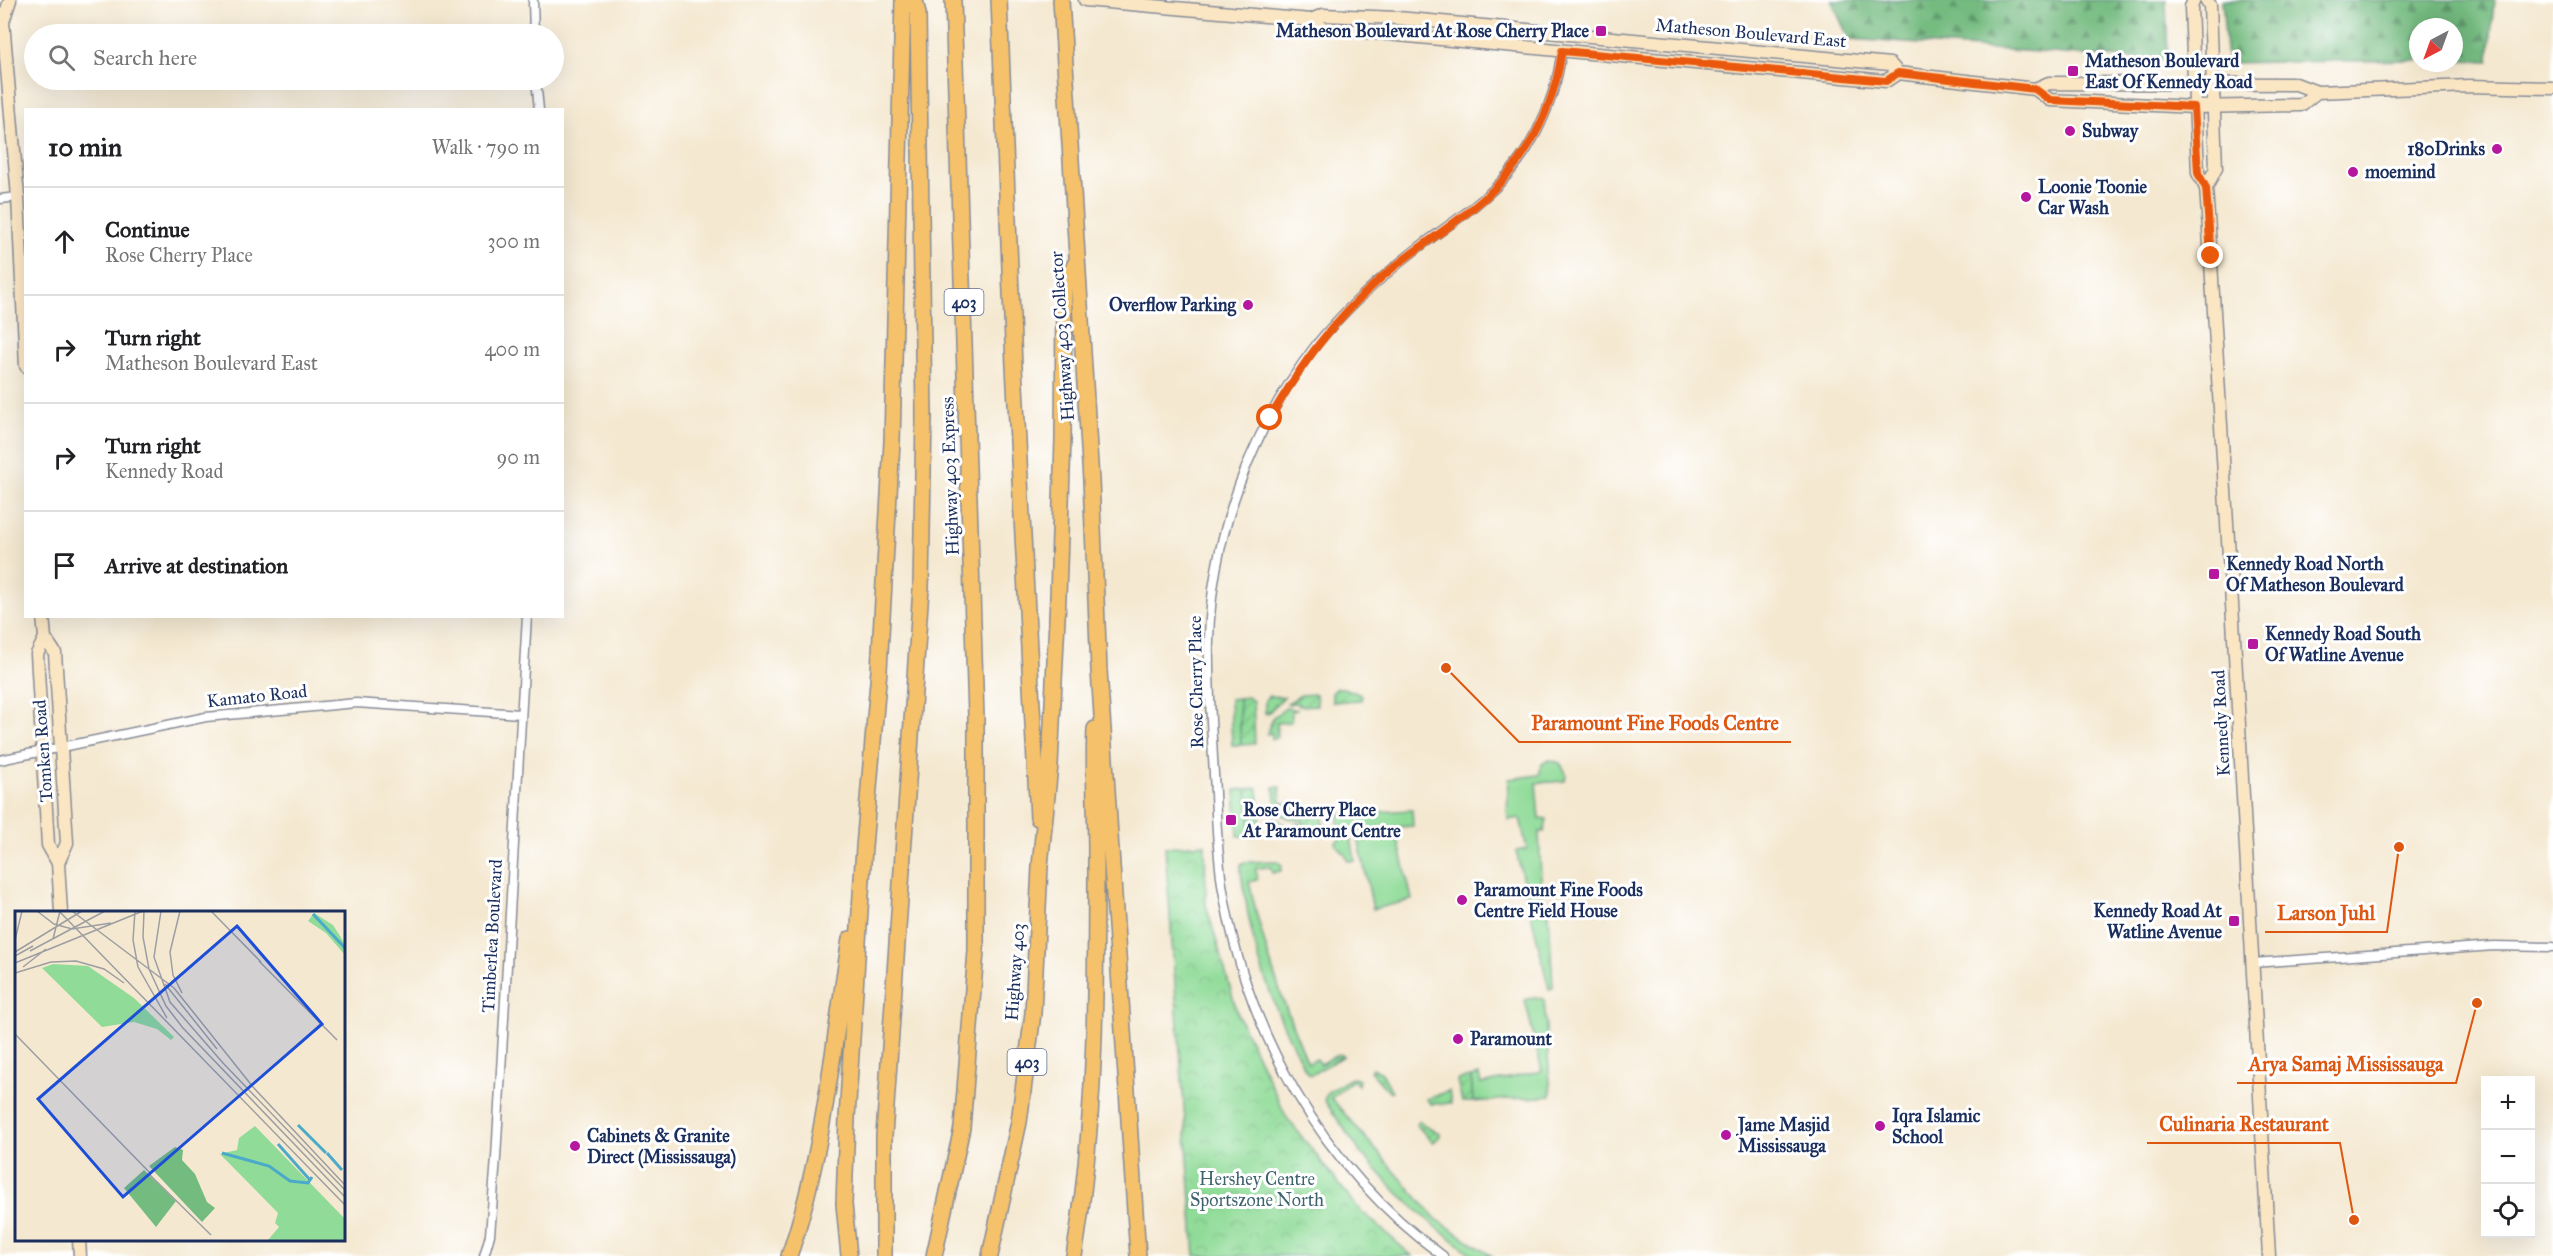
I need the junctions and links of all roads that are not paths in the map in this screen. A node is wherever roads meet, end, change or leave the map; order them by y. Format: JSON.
{"nodes":[{"id":1,"x":10,"y":0,"type":"edge"},
{"id":2,"x":533,"y":0,"type":"edge"},
{"id":3,"x":1085,"y":0,"type":"edge"},
{"id":4,"x":2194,"y":0,"type":"edge"},
{"id":5,"x":2206,"y":0,"type":"edge"},
{"id":6,"x":909,"y":1,"type":"edge"},
{"id":7,"x":953,"y":3,"type":"edge"},
{"id":8,"x":1000,"y":5,"type":"edge"},
{"id":9,"x":1061,"y":8,"type":"edge"},
{"id":10,"x":1,"y":18,"type":"edge"},
{"id":11,"x":1311,"y":20,"type":"junction"},
{"id":12,"x":534,"y":24,"type":"edge"},
{"id":13,"x":1562,"y":51,"type":"junction"},
{"id":14,"x":1898,"y":73,"type":"junction"},
{"id":15,"x":2193,"y":84,"type":"junction"},
{"id":16,"x":2213,"y":84,"type":"junction"},
{"id":17,"x":2553,"y":88,"type":"edge"},
{"id":18,"x":2035,"y":89,"type":"junction"},
{"id":19,"x":537,"y":90,"type":"edge"},
{"id":20,"x":2317,"y":92,"type":"junction"},
{"id":21,"x":2214,"y":106,"type":"junction"},
{"id":22,"x":2194,"y":107,"type":"junction"},
{"id":23,"x":538,"y":108,"type":"edge"},
{"id":24,"x":2206,"y":188,"type":"junction"},
{"id":25,"x":18,"y":197,"type":"junction"},
{"id":26,"x":0,"y":199,"type":"edge"},
{"id":27,"x":1076,"y":263,"type":"junction"},
{"id":28,"x":24,"y":324,"type":"edge"},
{"id":29,"x":43,"y":618,"type":"edge"},
{"id":30,"x":527,"y":618,"type":"edge"},
{"id":31,"x":45,"y":638,"type":"junction"},
{"id":32,"x":1099,"y":670,"type":"junction"},
{"id":33,"x":521,"y":714,"type":"junction"},
{"id":34,"x":61,"y":747,"type":"junction"},
{"id":35,"x":42,"y":751,"type":"junction"},
{"id":36,"x":0,"y":760,"type":"edge"},
{"id":37,"x":864,"y":847,"type":"junction"},
{"id":38,"x":58,"y":863,"type":"junction"},
{"id":39,"x":1040,"y":866,"type":"junction"},
{"id":40,"x":61,"y":911,"type":"edge"},
{"id":41,"x":2553,"y":947,"type":"edge"},
{"id":42,"x":2253,"y":963,"type":"junction"},
{"id":43,"x":79,"y":1241,"type":"edge"},
{"id":44,"x":80,"y":1256,"type":"edge"},
{"id":45,"x":484,"y":1256,"type":"edge"},
{"id":46,"x":789,"y":1256,"type":"edge"},
{"id":47,"x":849,"y":1256,"type":"edge"},
{"id":48,"x":884,"y":1256,"type":"edge"},
{"id":49,"x":934,"y":1256,"type":"edge"},
{"id":50,"x":990,"y":1256,"type":"edge"},
{"id":51,"x":1074,"y":1256,"type":"edge"},
{"id":52,"x":1138,"y":1256,"type":"edge"},
{"id":53,"x":1443,"y":1256,"type":"edge"},
{"id":54,"x":2269,"y":1256,"type":"edge"}],
"edges":[{"from":1,"to":10,"type":"main road"},
{"from":2,"to":12,"type":"street"},
{"from":3,"to":11,"type":"main road","name":"Matheson Boulevard East"},
{"from":4,"to":15,"type":"main road","name":"Kennedy Road"},
{"from":5,"to":16,"type":"main road","name":"Kennedy Road"},
{"from":6,"to":37,"type":"highway"},
{"from":6,"to":48,"type":"highway"},
{"from":7,"to":49,"type":"highway","name":"Highway 403 Express","number":"403"},
{"from":8,"to":39,"type":"highway","number":"403"},
{"from":9,"to":27,"type":"highway","name":"Highway 403 Collector"},
{"from":10,"to":25,"type":"main road"},
{"from":11,"to":13,"type":"main road","name":"Matheson Boulevard East"},
{"from":11,"to":14,"type":"main road","name":"Matheson Boulevard East"},
{"from":13,"to":14,"type":"main road","name":"Matheson Boulevard East"},
{"from":13,"to":53,"type":"street","name":"Rose Cherry Place"},
{"from":14,"to":18,"type":"main road","name":"Matheson Boulevard East"},
{"from":15,"to":16,"type":"main road","name":"Matheson Boulevard East"},
{"from":15,"to":18,"type":"main road","name":"Matheson Boulevard East"},
{"from":15,"to":22,"type":"main road","name":"Kennedy Road"},
{"from":16,"to":20,"type":"main road","name":"Matheson Boulevard East"},
{"from":16,"to":21,"type":"main road","name":"Kennedy Road"},
{"from":17,"to":20,"type":"main road","name":"Matheson Boulevard East"},
{"from":18,"to":22,"type":"main road","name":"Matheson Boulevard East"},
{"from":19,"to":23,"type":"street"},
{"from":20,"to":21,"type":"main road","name":"Matheson Boulevard East"},
{"from":21,"to":22,"type":"main road","name":"Matheson Boulevard East"},
{"from":21,"to":24,"type":"main road","name":"Kennedy Road"},
{"from":22,"to":24,"type":"main road","name":"Kennedy Road"},
{"from":24,"to":42,"type":"main road","name":"Kennedy Road"},
{"from":25,"to":26,"type":"street"},
{"from":25,"to":28,"type":"main road"},
{"from":27,"to":32,"type":"highway","name":"Highway 403 Collector"},
{"from":27,"to":39,"type":"highway"},
{"from":29,"to":31,"type":"main road","name":"Tomken Road"},
{"from":30,"to":33,"type":"street","name":"Timberlea Boulevard"},
{"from":31,"to":34,"type":"main road","name":"Tomken Road"},
{"from":31,"to":35,"type":"main road","name":"Tomken Road"},
{"from":32,"to":51,"type":"highway"},
{"from":32,"to":52,"type":"highway"},
{"from":33,"to":34,"type":"street","name":"Kamato Road"},
{"from":33,"to":45,"type":"street","name":"Timberlea Boulevard"},
{"from":34,"to":35,"type":"street","name":"Kamato Road"},
{"from":34,"to":38,"type":"main road","name":"Tomken Road"},
{"from":35,"to":36,"type":"street","name":"Kamato Road"},
{"from":35,"to":38,"type":"main road","name":"Tomken Road"},
{"from":37,"to":46,"type":"highway"},
{"from":37,"to":47,"type":"highway"},
{"from":38,"to":40,"type":"main road","name":"Tomken Road"},
{"from":39,"to":50,"type":"highway","name":"Highway 403","number":"403"},
{"from":41,"to":42,"type":"street"},
{"from":42,"to":54,"type":"main road","name":"Kennedy Road"},
{"from":43,"to":44,"type":"main road"}]}
